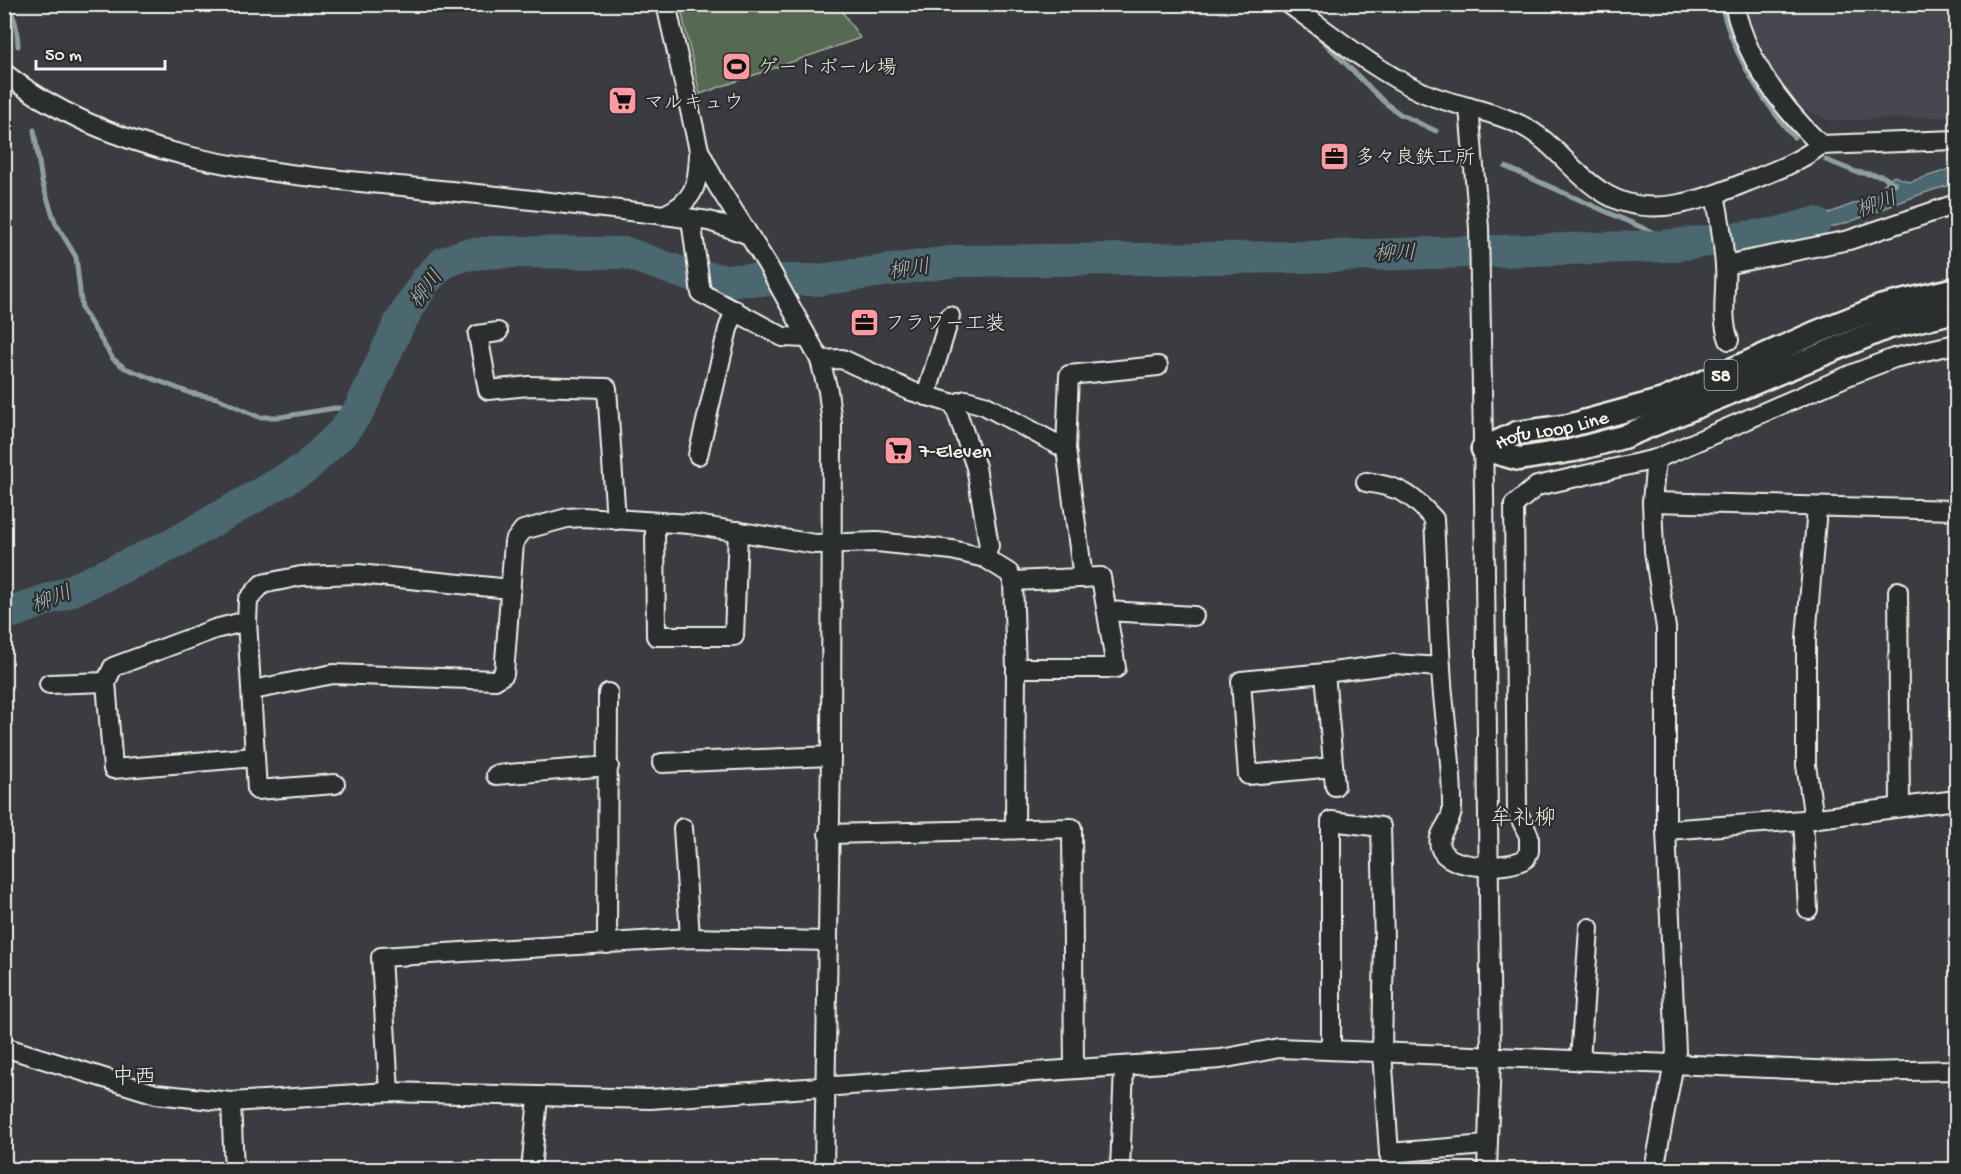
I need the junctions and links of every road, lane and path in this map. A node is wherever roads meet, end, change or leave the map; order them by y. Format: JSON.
{"nodes":[{"id":1,"x":666,"y":4,"type":"edge"},
{"id":2,"x":1289,"y":4,"type":"edge"},
{"id":3,"x":1734,"y":4,"type":"edge"},
{"id":4,"x":4,"y":73,"type":"edge"},
{"id":5,"x":1468,"y":107,"type":"junction"},
{"id":6,"x":1956,"y":140,"type":"edge"},
{"id":7,"x":1821,"y":145,"type":"junction"},
{"id":8,"x":699,"y":150,"type":"junction"},
{"id":9,"x":1715,"y":195,"type":"junction"},
{"id":10,"x":1956,"y":204,"type":"edge"},
{"id":11,"x":664,"y":215,"type":"junction"},
{"id":12,"x":691,"y":219,"type":"junction"},
{"id":13,"x":747,"y":234,"type":"junction"},
{"id":14,"x":1724,"y":261,"type":"junction"},
{"id":15,"x":1956,"y":289,"type":"edge"},
{"id":16,"x":735,"y":310,"type":"junction"},
{"id":17,"x":1956,"y":311,"type":"edge"},
{"id":18,"x":950,"y":316,"type":"dead end"},
{"id":19,"x":498,"y":332,"type":"dead end"},
{"id":20,"x":807,"y":338,"type":"junction"},
{"id":21,"x":1730,"y":340,"type":"dead end"},
{"id":22,"x":1956,"y":344,"type":"edge"},
{"id":23,"x":820,"y":360,"type":"junction"},
{"id":24,"x":1158,"y":366,"type":"dead end"},
{"id":25,"x":926,"y":396,"type":"junction"},
{"id":26,"x":954,"y":404,"type":"junction"},
{"id":27,"x":1066,"y":448,"type":"junction"},
{"id":28,"x":1483,"y":449,"type":"junction"},
{"id":29,"x":698,"y":455,"type":"dead end"},
{"id":30,"x":1656,"y":459,"type":"junction"},
{"id":31,"x":1366,"y":482,"type":"dead end"},
{"id":32,"x":1652,"y":502,"type":"junction"},
{"id":33,"x":1817,"y":508,"type":"junction"},
{"id":34,"x":1956,"y":510,"type":"edge"},
{"id":35,"x":616,"y":520,"type":"junction"},
{"id":36,"x":655,"y":523,"type":"junction"},
{"id":37,"x":738,"y":531,"type":"junction"},
{"id":38,"x":831,"y":544,"type":"junction"},
{"id":39,"x":985,"y":558,"type":"junction"},
{"id":40,"x":1083,"y":578,"type":"junction"},
{"id":41,"x":1013,"y":581,"type":"junction"},
{"id":42,"x":511,"y":590,"type":"junction"},
{"id":43,"x":1898,"y":591,"type":"dead end"},
{"id":44,"x":1107,"y":611,"type":"junction"},
{"id":45,"x":1194,"y":616,"type":"dead end"},
{"id":46,"x":247,"y":621,"type":"junction"},
{"id":47,"x":1441,"y":667,"type":"junction"},
{"id":48,"x":1016,"y":668,"type":"junction"},
{"id":49,"x":1325,"y":673,"type":"junction"},
{"id":50,"x":106,"y":682,"type":"junction"},
{"id":51,"x":50,"y":684,"type":"dead end"},
{"id":52,"x":253,"y":690,"type":"junction"},
{"id":53,"x":608,"y":693,"type":"dead end"},
{"id":54,"x":831,"y":756,"type":"junction"},
{"id":55,"x":255,"y":757,"type":"junction"},
{"id":56,"x":662,"y":763,"type":"dead end"},
{"id":57,"x":609,"y":766,"type":"junction"},
{"id":58,"x":1333,"y":767,"type":"junction"},
{"id":59,"x":496,"y":775,"type":"dead end"},
{"id":60,"x":335,"y":784,"type":"dead end"},
{"id":61,"x":1335,"y":786,"type":"dead end"},
{"id":62,"x":1956,"y":800,"type":"edge"},
{"id":63,"x":1900,"y":806,"type":"junction"},
{"id":64,"x":1809,"y":819,"type":"junction"},
{"id":65,"x":683,"y":828,"type":"dead end"},
{"id":66,"x":1015,"y":828,"type":"junction"},
{"id":67,"x":1666,"y":830,"type":"junction"},
{"id":68,"x":828,"y":834,"type":"junction"},
{"id":69,"x":1488,"y":865,"type":"junction"},
{"id":70,"x":1808,"y":909,"type":"dead end"},
{"id":71,"x":1589,"y":928,"type":"dead end"},
{"id":72,"x":690,"y":938,"type":"junction"},
{"id":73,"x":827,"y":941,"type":"junction"},
{"id":74,"x":607,"y":944,"type":"junction"},
{"id":75,"x":4,"y":1047,"type":"edge"},
{"id":76,"x":1331,"y":1050,"type":"junction"},
{"id":77,"x":1382,"y":1052,"type":"junction"},
{"id":78,"x":1491,"y":1057,"type":"junction"},
{"id":79,"x":1580,"y":1061,"type":"junction"},
{"id":80,"x":1672,"y":1065,"type":"junction"},
{"id":81,"x":1124,"y":1066,"type":"junction"},
{"id":82,"x":1074,"y":1069,"type":"junction"},
{"id":83,"x":1956,"y":1070,"type":"edge"},
{"id":84,"x":826,"y":1088,"type":"junction"},
{"id":85,"x":389,"y":1092,"type":"junction"},
{"id":86,"x":538,"y":1098,"type":"junction"},
{"id":87,"x":231,"y":1102,"type":"junction"},
{"id":88,"x":1486,"y":1145,"type":"junction"},
{"id":89,"x":1391,"y":1161,"type":"edge"},
{"id":90,"x":234,"y":1170,"type":"edge"},
{"id":91,"x":531,"y":1170,"type":"edge"},
{"id":92,"x":824,"y":1170,"type":"edge"},
{"id":93,"x":1119,"y":1170,"type":"edge"},
{"id":94,"x":1487,"y":1170,"type":"edge"},
{"id":95,"x":1654,"y":1170,"type":"edge"}],
"edges":[{"from":1,"to":8,"type":"street"},
{"from":2,"to":5,"type":"street"},
{"from":3,"to":7,"type":"street"},
{"from":4,"to":11,"type":"street"},
{"from":5,"to":9,"type":"street"},
{"from":5,"to":28,"type":"street"},
{"from":6,"to":7,"type":"street"},
{"from":7,"to":9,"type":"street"},
{"from":8,"to":11,"type":"street"},
{"from":8,"to":13,"type":"street"},
{"from":9,"to":14,"type":"street"},
{"from":10,"to":14,"type":"street"},
{"from":11,"to":12,"type":"street"},
{"from":12,"to":13,"type":"street"},
{"from":12,"to":16,"type":"street"},
{"from":13,"to":20,"type":"street"},
{"from":14,"to":21,"type":"street"},
{"from":15,"to":28,"type":"main road","name":"Hofu Loop Line","number":"58"},
{"from":16,"to":20,"type":"street"},
{"from":16,"to":29,"type":"street"},
{"from":17,"to":28,"type":"main road","name":"Hofu Loop Line","number":"58"},
{"from":18,"to":25,"type":"street"},
{"from":19,"to":35,"type":"street"},
{"from":20,"to":23,"type":"street"},
{"from":22,"to":30,"type":"street"},
{"from":23,"to":25,"type":"street"},
{"from":23,"to":38,"type":"street"},
{"from":24,"to":27,"type":"street"},
{"from":25,"to":26,"type":"street"},
{"from":26,"to":27,"type":"street"},
{"from":26,"to":39,"type":"street"},
{"from":27,"to":40,"type":"street"},
{"from":28,"to":69,"type":"street"},
{"from":30,"to":32,"type":"street"},
{"from":30,"to":69,"type":"street"},
{"from":31,"to":47,"type":"street"},
{"from":32,"to":33,"type":"street"},
{"from":32,"to":67,"type":"street"},
{"from":33,"to":34,"type":"street"},
{"from":33,"to":64,"type":"street"},
{"from":35,"to":36,"type":"street"},
{"from":35,"to":42,"type":"street"},
{"from":36,"to":37,"type":"street"},
{"from":36,"to":37,"type":"street"},
{"from":37,"to":38,"type":"street"},
{"from":38,"to":39,"type":"street"},
{"from":38,"to":54,"type":"street"},
{"from":39,"to":41,"type":"street"},
{"from":40,"to":41,"type":"street"},
{"from":40,"to":44,"type":"street"},
{"from":41,"to":48,"type":"street"},
{"from":42,"to":46,"type":"street"},
{"from":42,"to":52,"type":"street"},
{"from":43,"to":63,"type":"street"},
{"from":44,"to":45,"type":"street"},
{"from":44,"to":48,"type":"street"},
{"from":46,"to":50,"type":"street"},
{"from":46,"to":52,"type":"street"},
{"from":47,"to":49,"type":"street"},
{"from":47,"to":69,"type":"street"},
{"from":48,"to":66,"type":"street"},
{"from":49,"to":58,"type":"street"},
{"from":49,"to":58,"type":"street"},
{"from":50,"to":51,"type":"street"},
{"from":50,"to":55,"type":"street"},
{"from":52,"to":55,"type":"street"},
{"from":53,"to":57,"type":"street"},
{"from":54,"to":56,"type":"street"},
{"from":54,"to":68,"type":"street"},
{"from":55,"to":60,"type":"street"},
{"from":57,"to":59,"type":"street"},
{"from":57,"to":74,"type":"street"},
{"from":58,"to":61,"type":"street"},
{"from":62,"to":63,"type":"street"},
{"from":63,"to":64,"type":"street"},
{"from":64,"to":67,"type":"street"},
{"from":64,"to":70,"type":"street"},
{"from":65,"to":72,"type":"street"},
{"from":66,"to":68,"type":"street"},
{"from":66,"to":82,"type":"street"},
{"from":67,"to":80,"type":"street"},
{"from":68,"to":73,"type":"street"},
{"from":69,"to":78,"type":"street"},
{"from":71,"to":79,"type":"street"},
{"from":72,"to":73,"type":"street"},
{"from":72,"to":74,"type":"street"},
{"from":73,"to":84,"type":"street"},
{"from":74,"to":85,"type":"street"},
{"from":75,"to":87,"type":"street"},
{"from":76,"to":77,"type":"street"},
{"from":76,"to":77,"type":"street"},
{"from":76,"to":81,"type":"street"},
{"from":77,"to":78,"type":"street"},
{"from":77,"to":89,"type":"street"},
{"from":78,"to":79,"type":"street"},
{"from":78,"to":88,"type":"street"},
{"from":79,"to":80,"type":"street"},
{"from":80,"to":83,"type":"street"},
{"from":80,"to":95,"type":"street"},
{"from":81,"to":82,"type":"street"},
{"from":81,"to":93,"type":"street"},
{"from":82,"to":84,"type":"street"},
{"from":84,"to":86,"type":"street"},
{"from":84,"to":92,"type":"street"},
{"from":85,"to":86,"type":"street"},
{"from":85,"to":87,"type":"street"},
{"from":86,"to":91,"type":"street"},
{"from":87,"to":90,"type":"street"},
{"from":88,"to":89,"type":"street"},
{"from":88,"to":94,"type":"street"}]}
